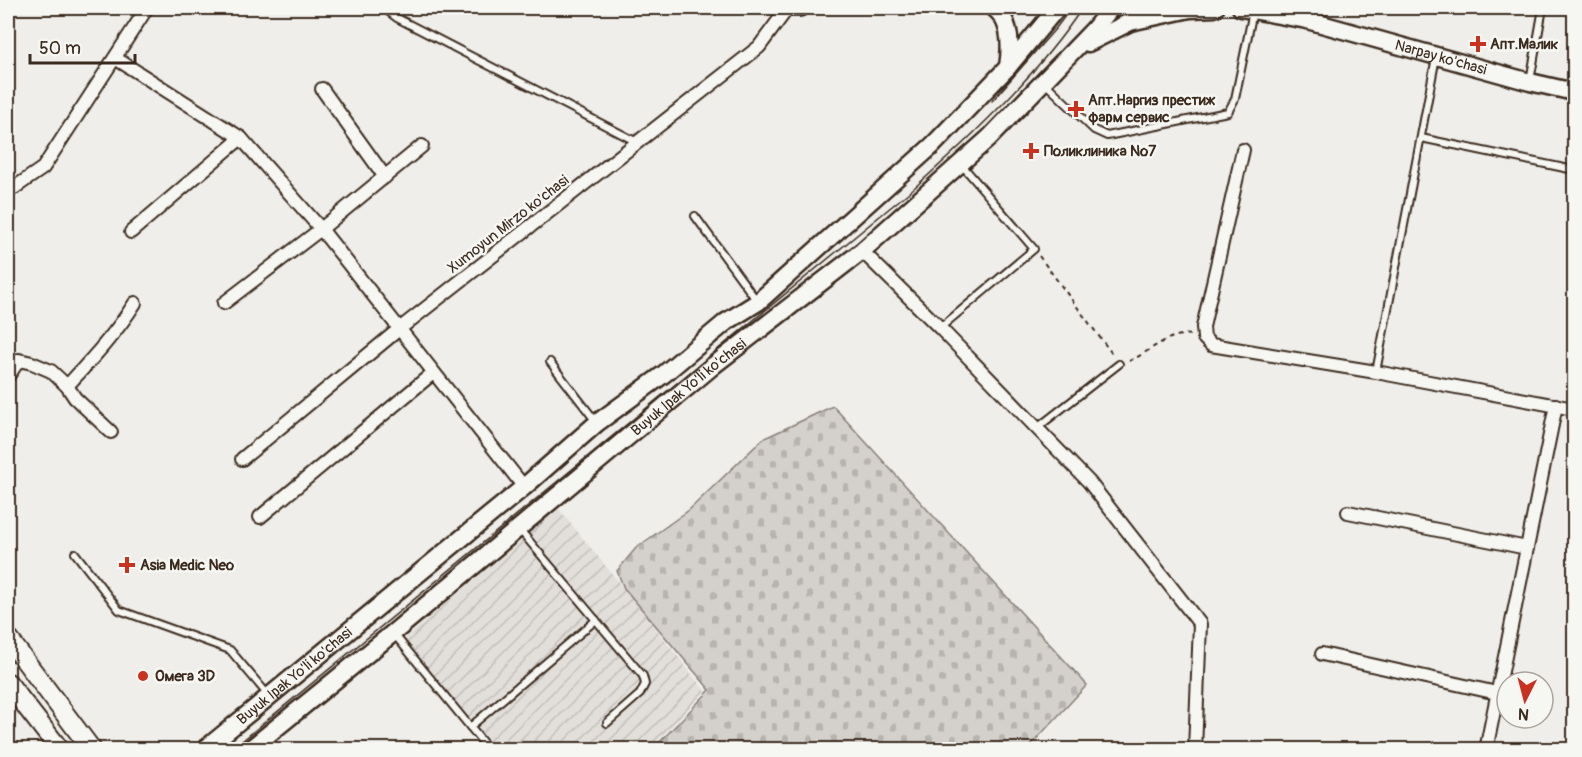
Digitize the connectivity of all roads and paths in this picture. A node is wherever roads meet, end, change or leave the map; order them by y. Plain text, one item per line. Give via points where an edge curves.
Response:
1 (147, 8) edge
2 (390, 8) edge
3 (788, 8) edge
4 (994, 8) edge
5 (1057, 8) edge
6 (1111, 8) edge
7 (1215, 8) edge
8 (1284, 8) edge
9 (1543, 8) edge
10 (1247, 9) edge
11 (1307, 21) junction
12 (1074, 50) junction
13 (1436, 56) junction
14 (115, 58) junction
15 (1008, 67) junction
16 (1044, 82) junction
17 (1530, 82) junction
18 (322, 89) dead end
19 (1575, 92) edge
20 (241, 138) junction
21 (1421, 138) junction
22 (637, 142) junction
23 (422, 146) dead end
24 (1243, 150) dead end
25 (961, 163) junction
26 (1575, 170) edge
27 (385, 177) junction
28 (14, 188) dead end
29 (695, 216) dead end
30 (321, 230) junction
31 (131, 232) dead end
32 (1034, 249) junction
33 (862, 250) junction
34 (758, 302) junction
35 (135, 303) dead end
36 (224, 303) dead end
37 (940, 328) junction
38 (398, 330) junction
39 (1204, 338) junction
40 (550, 362) dead end
41 (1119, 364) junction
42 (1376, 372) junction
43 (433, 373) junction
44 (8, 376) edge
45 (67, 386) junction
46 (1556, 405) junction
47 (1575, 409) edge
48 (597, 423) junction
49 (1037, 428) junction
50 (111, 432) dead end
51 (242, 459) dead end
52 (524, 487) junction
53 (1348, 512) dead end
54 (260, 517) dead end
55 (519, 528) junction
56 (1527, 548) junction
57 (75, 553) dead end
58 (596, 620) junction
59 (393, 633) junction
60 (8, 638) edge
61 (1322, 654) dead end
62 (1502, 670) edge
63 (8, 683) edge
64 (1495, 693) edge
65 (270, 697) junction
66 (1495, 703) edge
67 (607, 723) dead end
68 (470, 727) junction
69 (57, 747) edge
70 (92, 750) edge
71 (204, 750) edge
72 (249, 750) edge
73 (489, 750) edge
74 (1195, 750) edge
75 (1486, 750) edge

1 - 14 street
2 - 22 lane via 389,12 397,18
3 - 22 street, Xumoyun Mirzo ko'chasi via 759,47
4 - 15 main road via 1010,38
5 - 15 main road, Buyuk Ipak Yo'li ko'chasi
6 - 12 main road, Buyuk Ipak Yo'li ko'chasi
7 - 12 main road via 1190,9 1130,22
8 - 11 main road, Narpay ko'chasi
9 - 17 lane
10 - 11 main road, Narpay ko'chasi
10 - 16 lane via 1235,99 1227,112 1107,136 1094,130
11 - 13 main road, Narpay ko'chasi
12 - 16 main road, Buyuk Ipak Yo'li ko'chasi
13 - 17 main road, Narpay ko'chasi
13 - 21 lane
14 - 20 street
14 - 28 street via 43,168
15 - 34 main road, Buyuk Ipak Yo'li ko'chasi via 933,145
16 - 25 main road, Buyuk Ipak Yo'li ko'chasi
17 - 19 main road, Narpay ko'chasi
18 - 27 street
20 - 30 street
20 - 31 street
21 - 26 lane
21 - 42 lane
22 - 38 street, Xumoyun Mirzo ko'chasi
23 - 27 street
24 - 39 street via 1203,327
25 - 32 lane
25 - 33 main road, Buyuk Ipak Yo'li ko'chasi
27 - 30 street
29 - 34 lane
30 - 36 street
30 - 38 street
32 - 37 lane
32 - 41 path
33 - 37 street
33 - 55 main road, Buyuk Ipak Yo'li ko'chasi via 714,365
34 - 48 main road, Buyuk Ipak Yo'li ko'chasi via 726,322
35 - 45 street via 101,351
37 - 49 street
38 - 43 street
38 - 51 street, Xumoyun Mirzo ko'chasi
39 - 41 path via 1185,334 1172,337
39 - 42 street via 1211,345
40 - 48 lane
41 - 49 lane
42 - 46 street
43 - 52 street
43 - 54 street
44 - 45 street via 19,360 51,371
45 - 50 street
46 - 47 street
46 - 56 street
48 - 52 main road, Buyuk Ipak Yo'li ko'chasi
49 - 74 street via 1089,482 1200,624
52 - 65 main road, Buyuk Ipak Yo'li ko'chasi
53 - 56 street
55 - 58 lane
55 - 59 main road, Buyuk Ipak Yo'li ko'chasi
56 - 62 street
57 - 65 lane via 119,610 230,650
58 - 67 lane via 643,676 645,684 640,694
58 - 68 lane
59 - 68 lane
59 - 72 main road, Buyuk Ipak Yo'li ko'chasi
60 - 70 main road
61 - 64 street
63 - 69 main road
65 - 71 main road, Buyuk Ipak Yo'li ko'chasi
66 - 75 street
68 - 73 lane

